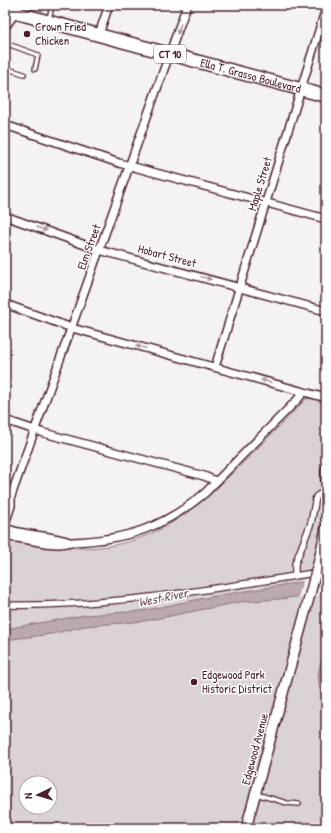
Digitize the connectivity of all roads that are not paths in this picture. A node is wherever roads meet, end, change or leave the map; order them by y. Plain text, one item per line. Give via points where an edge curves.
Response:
1 (52, 5) edge
2 (109, 5) edge
3 (187, 5) edge
4 (326, 8) edge
5 (14, 9) edge
6 (48, 21) junction
7 (5, 23) edge
8 (99, 34) junction
9 (5, 43) edge
10 (170, 54) junction
11 (5, 68) edge
12 (35, 69) dead end
13 (24, 74) dead end
14 (300, 90) junction
15 (326, 96) edge
16 (5, 126) edge
17 (130, 165) junction
18 (266, 203) junction
19 (5, 216) edge
20 (326, 219) edge
21 (99, 250) junction
22 (240, 287) junction
23 (5, 304) edge
24 (326, 311) edge
25 (72, 328) junction
26 (215, 367) junction
27 (304, 392) junction
28 (326, 398) edge
29 (5, 420) edge
30 (34, 430) junction
31 (326, 469) edge
32 (326, 479) edge
33 (216, 481) junction
34 (326, 492) edge
35 (11, 496) junction
36 (5, 503) edge
37 (6, 526) edge
38 (326, 528) edge
39 (5, 537) edge
40 (326, 537) edge
41 (70, 542) junction
42 (318, 560) junction
43 (326, 571) edge
44 (295, 576) junction
45 (5, 605) edge
46 (255, 794) junction
47 (299, 804) dead end
48 (246, 828) edge

1 - 6 lane
2 - 8 street
3 -> 10 street, Elm Street
4 - 14 street, Maple Street
5 - 6 main road, Ella T. Grasso Boulevard / CT 10
5 - 7 main road, CT 10
6 - 8 main road, Ella T. Grasso Boulevard / CT 10
8 - 10 main road, Ella T. Grasso Boulevard / CT 10
9 - 12 lane via 38,55
10 - 14 main road, Ella T. Grasso Boulevard / CT 10
10 - 17 street, Elm Street
11 - 13 lane
14 - 15 main road, Ella T. Grasso Boulevard / CT 10
14 - 18 street, Maple Street
16 - 17 street
17 - 18 street
17 - 21 street, Elm Street
18 - 20 street
18 - 22 street, Maple Street
19 -> 21 street, Hobart Street
21 -> 22 street, Hobart Street
21 - 25 street, Elm Street
22 - 24 street, Hobart Street
22 - 26 street, Maple Street
23 - 25 street
26 -> 25 street
25 - 30 street, Elm Street
27 -> 26 street
27 - 28 street
27 - 33 street
29 - 30 street
30 - 33 street
30 - 35 street, Elm Street
31 - 32 street
33 - 41 street via 192,504 150,528 110,539
34 - 44 street via 316,497 311,523 296,564
35 - 36 street, Elm Street
35 - 37 street, Elm Street
37 - 39 street, Elm Street
37 - 41 street via 19,533
38 - 42 street, Edgewood Avenue
39 - 41 street via 55,544
40 - 42 street, Edgewood Avenue
42 - 46 street, Edgewood Avenue, bridge
43 - 44 street
44 - 45 street via 119,601
46 - 47 lane via 288,804
46 - 48 street, Edgewood Avenue

